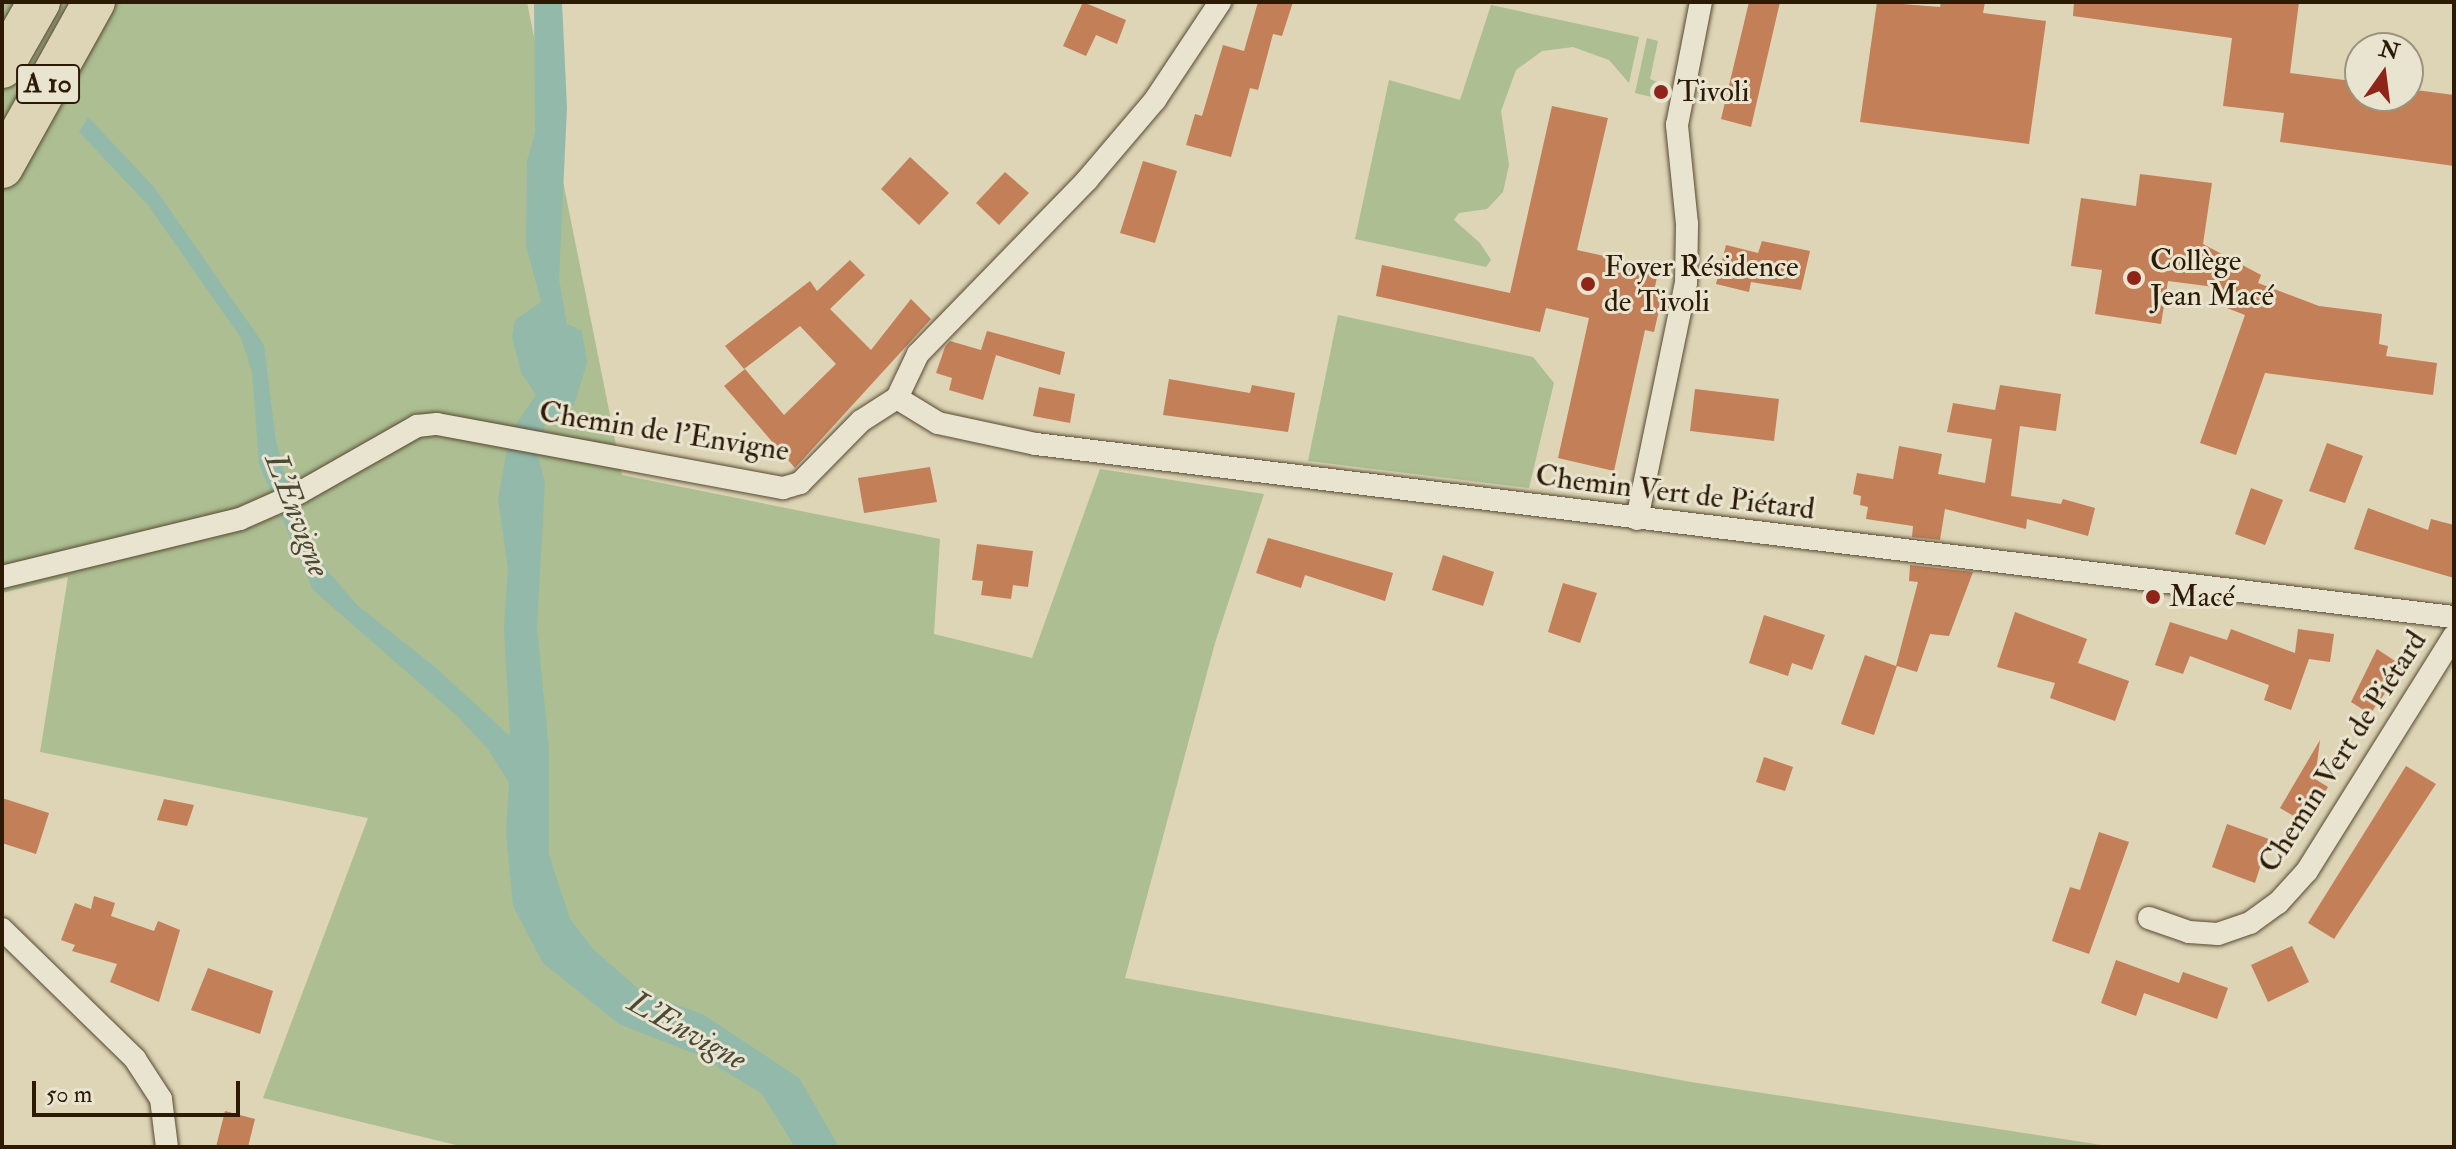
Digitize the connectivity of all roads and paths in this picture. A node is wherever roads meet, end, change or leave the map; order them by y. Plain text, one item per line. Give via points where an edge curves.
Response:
1 (39, 2) edge
2 (94, 2) edge
3 (1220, 2) edge
4 (1701, 2) edge
5 (2, 67) edge
6 (2, 167) edge
7 (897, 398) junction
8 (1637, 519) junction
9 (2, 577) edge
10 (2454, 617) edge
11 (2454, 636) edge
12 (2149, 918) dead end
13 (2, 929) edge
14 (167, 1147) edge

1 - 5 highway, A 10
2 - 6 highway, A 10
3 - 7 street via 1155,100 1020,252 918,354
4 - 8 street via 1677,125 1687,224 1686,283
7 - 8 street, Chemin Vert de Piétard via 938,423 1036,444
7 - 9 street, Chemin de l'Envigne via 861,421 815,473 783,488 437,424 417,426 263,510
8 - 10 street, Chemin Vert de Piétard
11 - 12 street, Chemin Vert de Piétard via 2307,871 2278,903 2250,923 2218,934 2189,932
13 - 14 street via 135,1059 161,1099

